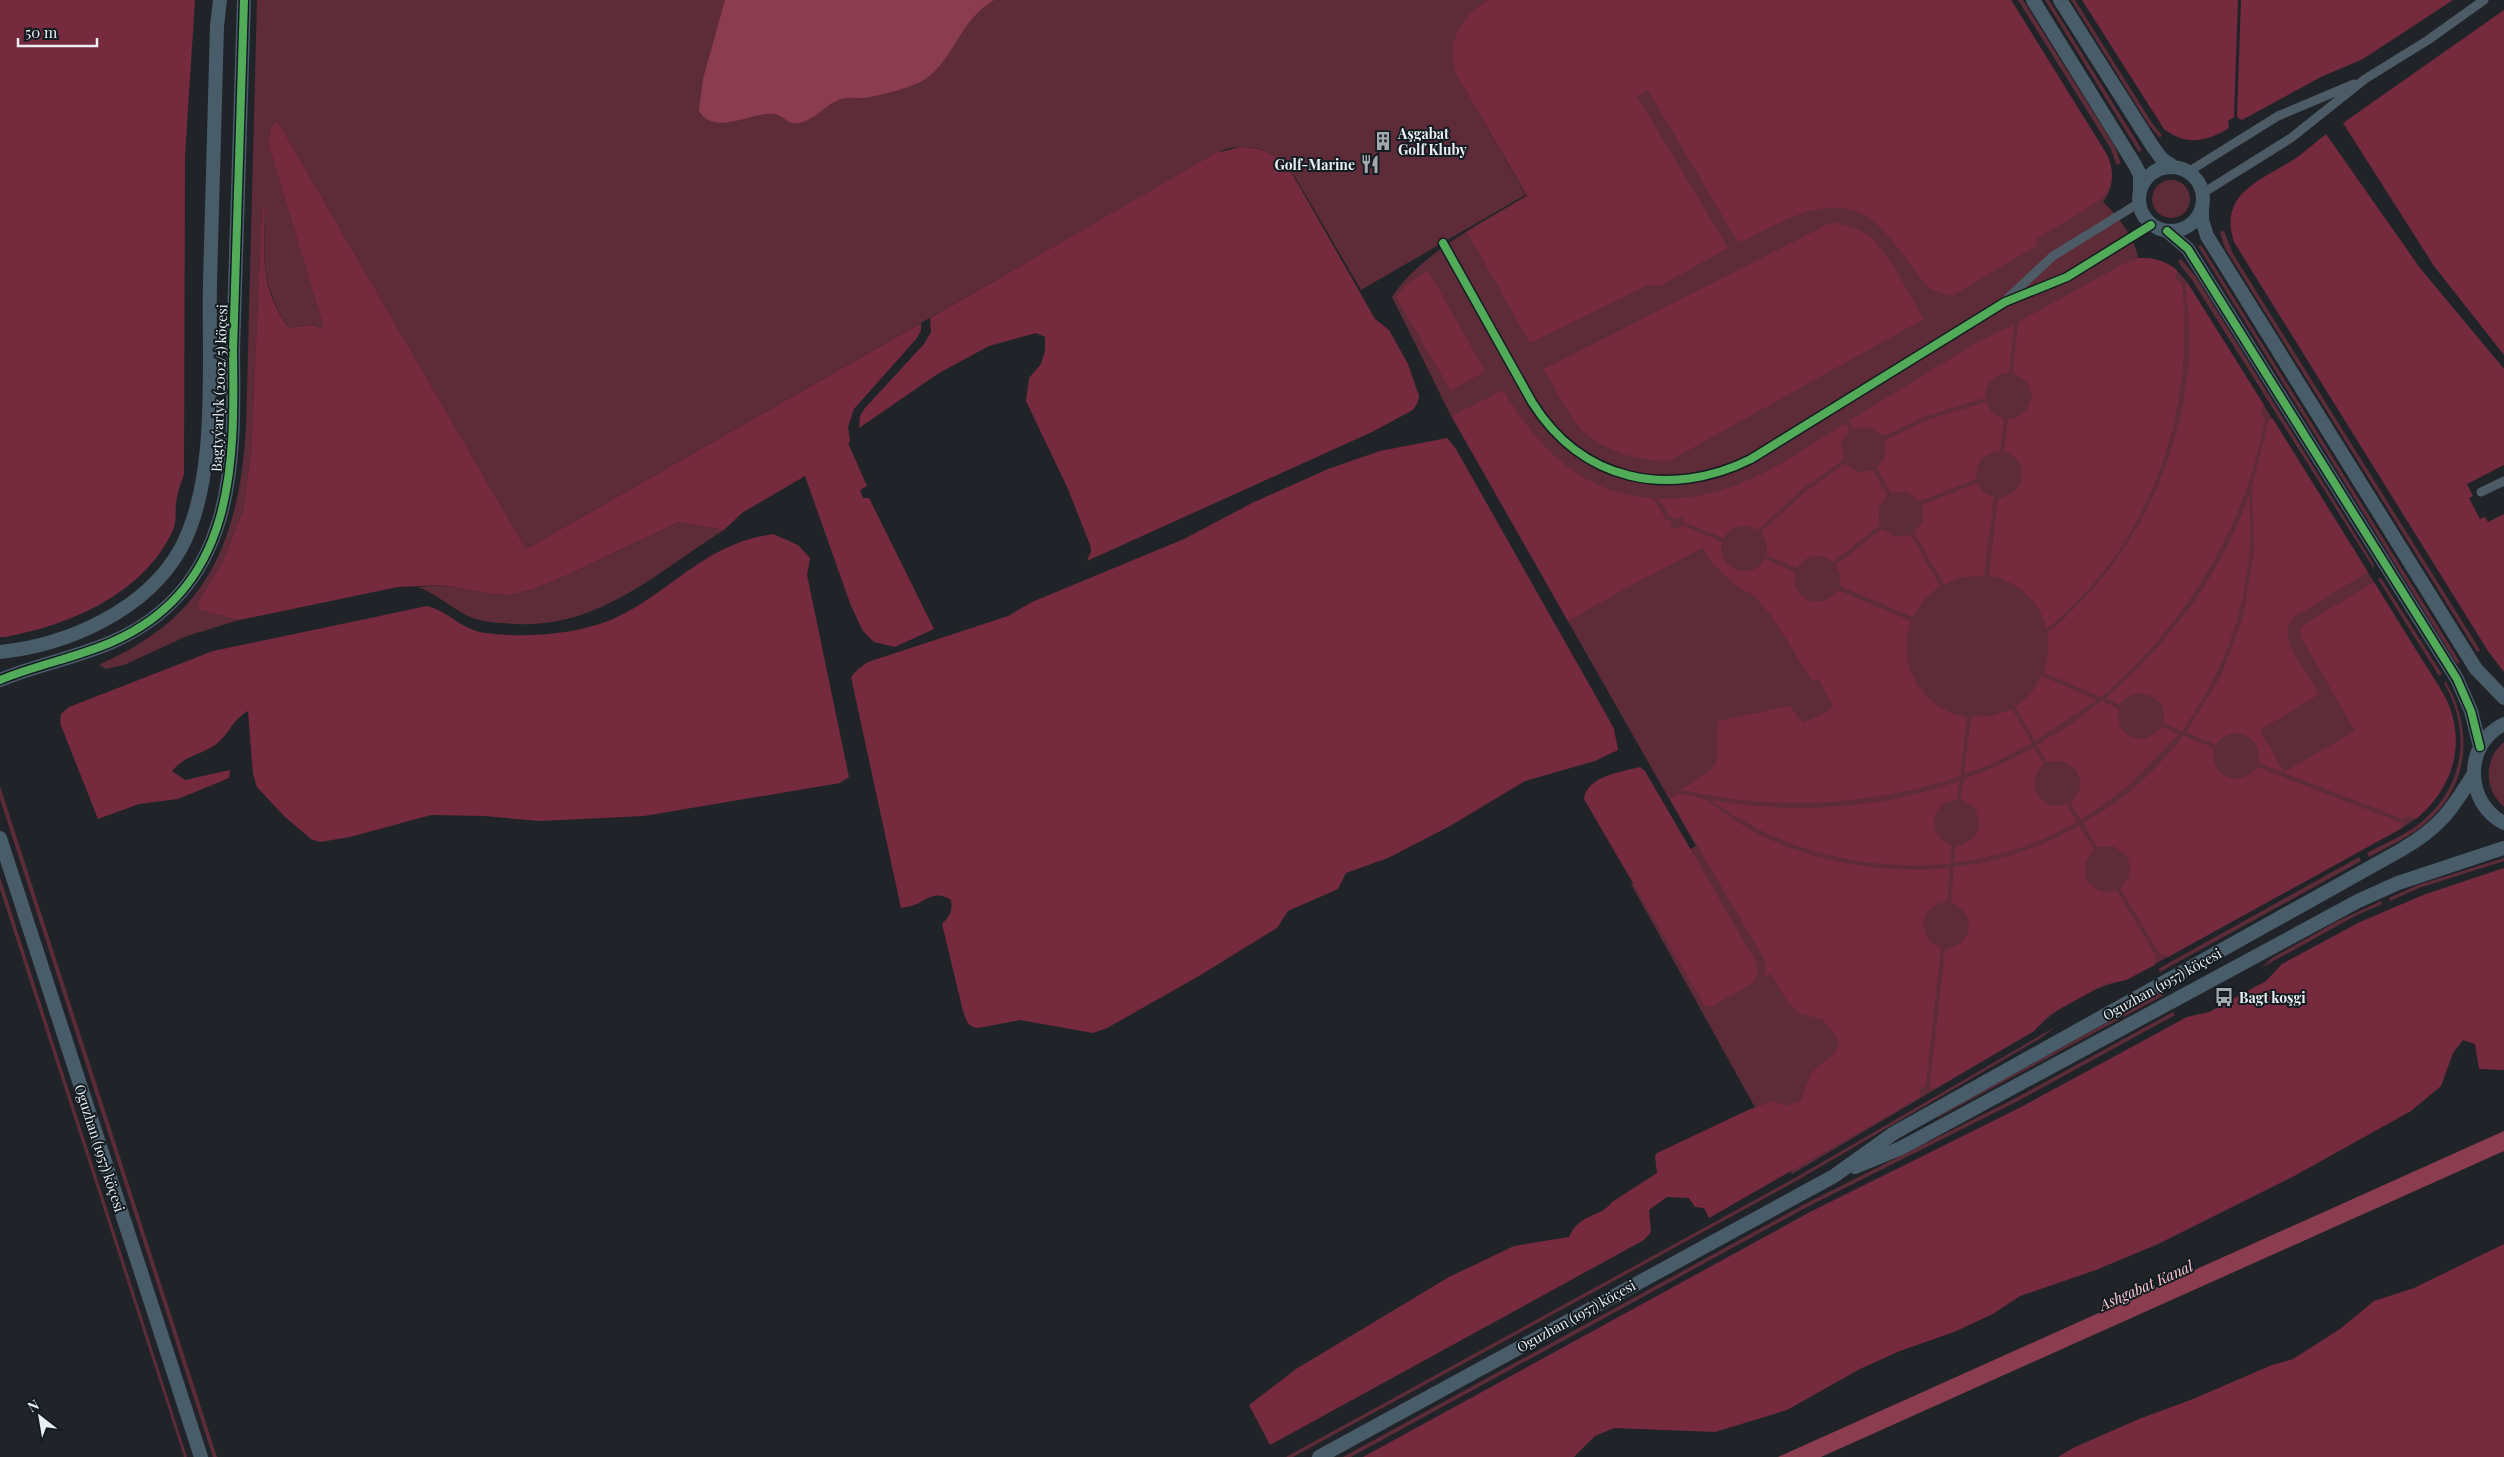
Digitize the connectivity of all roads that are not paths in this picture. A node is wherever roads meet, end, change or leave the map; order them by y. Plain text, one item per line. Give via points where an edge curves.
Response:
1 (220, 0) edge
2 (244, 0) edge
3 (2033, 0) edge
4 (2060, 0) edge
5 (2484, 0) edge
6 (2365, 79) junction
7 (2174, 167) junction
8 (2188, 172) junction
9 (2203, 193) junction
10 (2140, 196) junction
11 (2202, 210) junction
12 (2151, 225) junction
13 (2167, 232) junction
14 (1443, 243) dead end
15 (2005, 302) junction
16 (2504, 481) edge
17 (2481, 492) dead end
18 (0, 652) edge
19 (0, 680) edge
20 (2504, 698) edge
21 (2504, 724) edge
22 (2480, 747) junction
23 (2473, 775) junction
24 (2504, 823) edge
25 (0, 838) edge
26 (2504, 848) edge
27 (1834, 1176) junction
28 (201, 1457) edge
29 (1320, 1457) edge

1 - 18 street, Bagtyýarlyk (2002/5) köçesi via 208,420 203,475 192,524 164,573 124,608 66,636
2 - 19 street, Bagtyýarlyk (2002/5) köçesi via 233,351 234,417 230,476 219,524 209,549 191,577 172,601 148,621 113,642
3 - 10 street via 2136,165 2140,176
4 - 7 street via 2153,148
5 - 6 street
6 - 8 street via 2278,116
6 - 9 street via 2291,138
7 - 8 street
7 - 10 street via 2154,172 2143,182
8 - 9 street
9 - 11 street
10 - 12 street via 2144,217
10 - 15 street via 2053,256
11 - 13 street via 2188,226
11 - 20 street via 2207,236 2476,669
12 - 13 street
12 - 15 street via 2067,277
13 - 22 street via 2188,249 2457,679 2471,711
14 - 15 street via 1513,370 1552,429 1589,459 1613,471 1651,480 1698,478 1744,462
16 - 17 street
21 - 22 street, Oguzhan (1957) köçesi via 2492,732
22 - 23 street, Oguzhan (1957) köçesi
23 - 24 street via 2481,802
23 - 27 street, Oguzhan (1957) köçesi via 2445,817 2416,842 1894,1133
25 - 28 street, Oguzhan (1957) köçesi
26 - 27 street, Oguzhan (1957) köçesi via 2398,883 2358,901 1901,1148
27 - 29 street, Oguzhan (1957) köçesi

